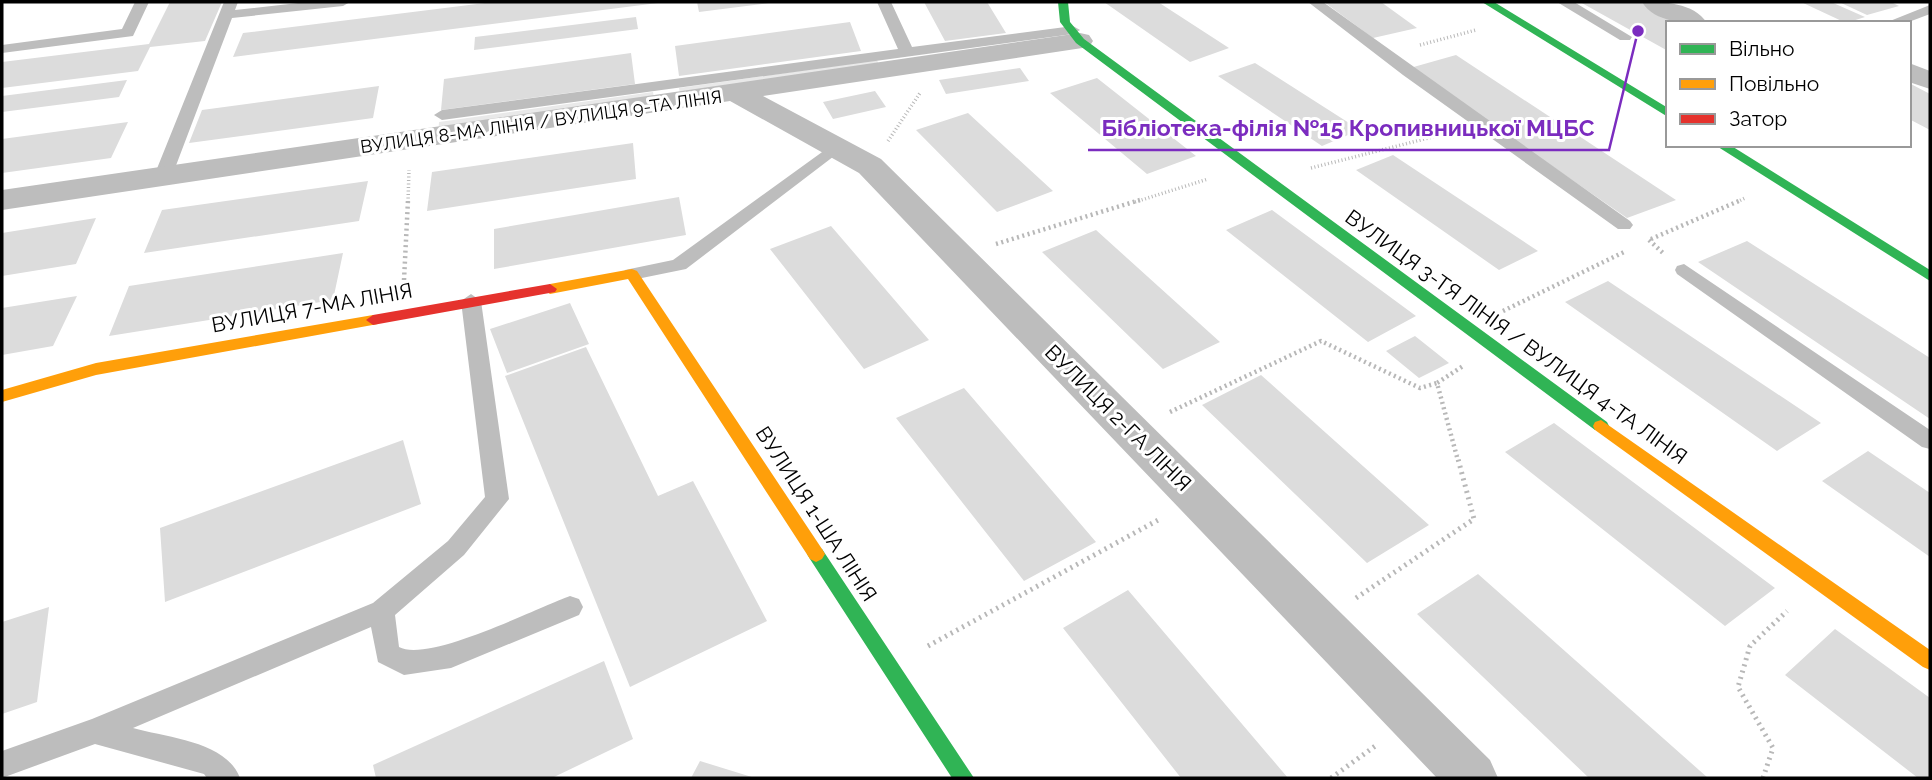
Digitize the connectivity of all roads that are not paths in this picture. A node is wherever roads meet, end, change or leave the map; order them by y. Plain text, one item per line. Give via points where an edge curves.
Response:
1 (142, 2) edge
2 (343, 2) edge
3 (884, 2) edge
4 (1063, 2) edge
5 (1315, 2) edge
6 (1487, 2) edge
7 (1564, 2) edge
8 (1654, 2) edge
9 (228, 9) edge
10 (1930, 9) edge
11 (1690, 21) edge
12 (1897, 21) edge
13 (1077, 35) junction
14 (1625, 37) dead end
15 (2, 48) edge
16 (906, 51) junction
17 (1911, 72) edge
18 (1930, 81) edge
19 (738, 94) junction
20 (1666, 112) edge
21 (442, 115) dead end
22 (836, 147) junction
23 (1724, 147) edge
24 (163, 176) junction
25 (2, 200) edge
26 (1624, 225) dead end
27 (1684, 270) dead end
28 (632, 274) junction
29 (1930, 276) edge
30 (471, 301) junction
31 (2, 396) edge
32 (1930, 441) edge
33 (570, 607) dead end
34 (382, 611) junction
35 (1930, 661) edge
36 (95, 731) junction
37 (2, 765) edge
38 (226, 778) edge
39 (964, 778) edge
40 (1472, 778) edge

1 - 15 lane via 128,33
2 - 9 lane
3 - 16 lane
4 - 13 street via 1065,22
5 - 26 lane
6 - 20 street
7 - 14 lane
8 - 11 street
9 - 24 lane
10 - 12 lane
13 - 16 lane
13 - 19 street, ВУЛИЦЯ 8-МА ЛІНІЯ / ВУЛИЦЯ 9-ТА ЛІНІЯ via 941,63
13 - 35 street, ВУЛИЦЯ 3-ТЯ ЛІНІЯ / ВУЛИЦЯ 4-ТА ЛІНІЯ via 1493,346
16 - 21 lane
17 - 18 street
19 - 22 street, ВУЛИЦЯ 2-ГА ЛІНІЯ
19 - 24 street, ВУЛИЦЯ 8-МА ЛІНІЯ / ВУЛИЦЯ 9-ТА ЛІНІЯ
22 - 28 lane via 679,264
22 - 40 street, ВУЛИЦЯ 2-ГА ЛІНІЯ via 870,166
23 - 29 street
24 - 25 street, ВУЛИЦЯ 8-МА ЛІНІЯ / ВУЛИЦЯ 9-ТА ЛІНІЯ
27 - 32 lane
28 - 30 street, ВУЛИЦЯ 7-МА ЛІНІЯ
28 - 39 street, ВУЛИЦЯ 1-ША ЛІНІЯ
30 - 31 street, ВУЛИЦЯ 7-МА ЛІНІЯ via 96,369
30 - 34 lane via 498,499 456,548
33 - 34 lane via 451,656 404,663 387,654
34 - 36 lane
36 - 37 lane
36 - 38 lane via 212,763

